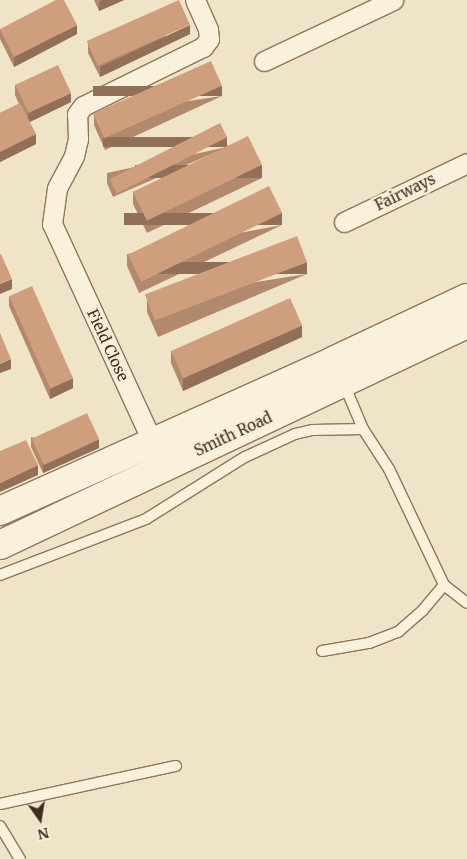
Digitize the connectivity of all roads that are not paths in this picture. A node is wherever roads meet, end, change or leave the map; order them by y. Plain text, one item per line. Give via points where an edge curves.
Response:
1 (194, 0) edge
2 (393, 0) edge
3 (264, 61) dead end
4 (467, 162) edge
5 (344, 222) dead end
6 (467, 298) edge
7 (467, 324) edge
8 (339, 372) junction
9 (363, 429) junction
10 (152, 441) junction
11 (164, 466) junction
12 (0, 511) edge
13 (0, 545) edge
14 (0, 575) edge
15 (444, 585) junction
16 (467, 603) edge
17 (322, 652) dead end
18 (176, 766) dead end
19 (0, 804) edge
20 (0, 826) edge
21 (20, 859) edge

1 - 10 street, Field Close via 208,29 209,39 203,46 82,106 77,114 78,139 74,156 57,188 52,224
2 - 3 street
4 - 5 street, Fairways
6 - 8 main road, Smith Road
7 - 8 main road, Smith Road
8 - 9 lane
8 - 10 main road, Smith Road
8 - 11 main road, Smith Road
9 - 14 lane via 312,430 295,434 245,457 146,519
9 - 15 lane via 393,477
10 - 11 street, Field Close
10 - 12 main road, Smith Road
11 - 13 main road, Smith Road
15 - 16 lane
15 - 17 lane via 423,610 392,635
18 - 19 lane
20 - 21 lane

